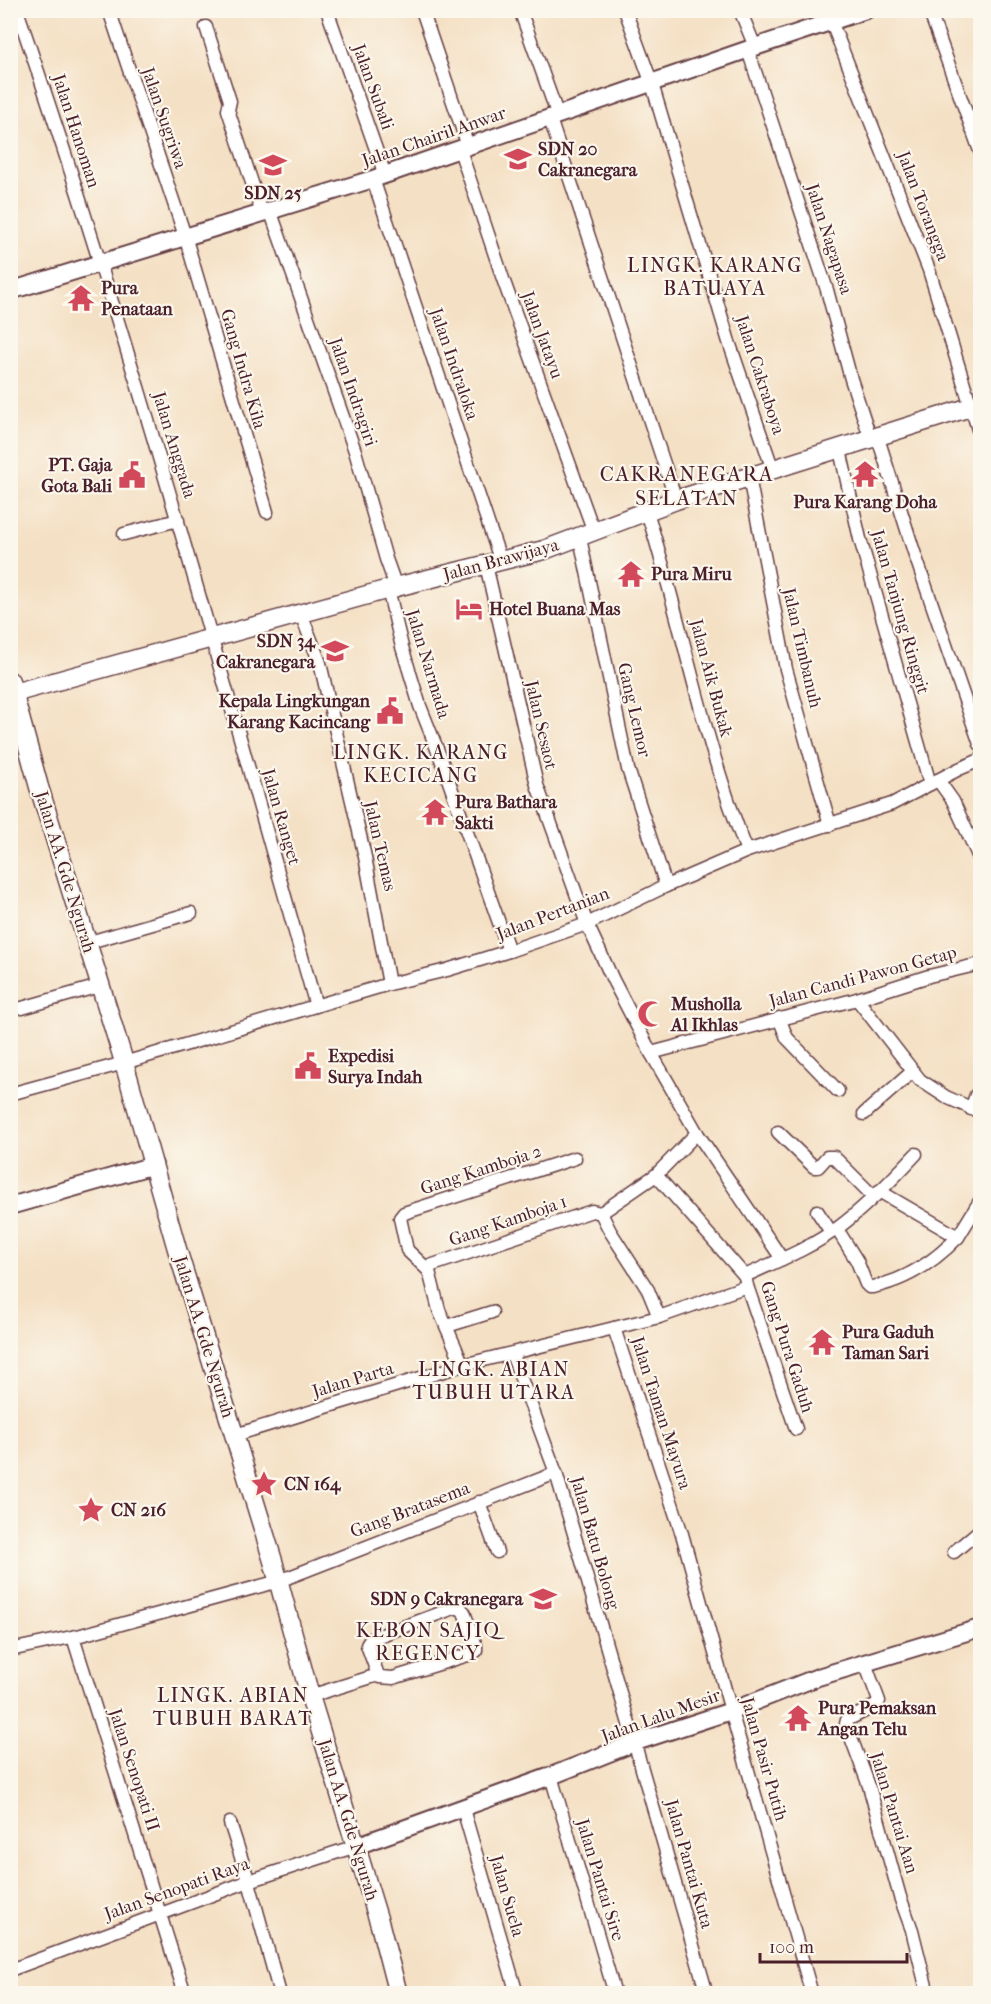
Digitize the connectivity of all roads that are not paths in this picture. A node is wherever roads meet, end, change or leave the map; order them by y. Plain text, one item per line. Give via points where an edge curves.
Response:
1 (16, 10) edge
2 (109, 10) edge
3 (327, 10) edge
4 (422, 10) edge
5 (519, 10) edge
6 (625, 10) edge
7 (740, 10) edge
8 (866, 10) edge
9 (930, 10) edge
10 (849, 13) edge
11 (831, 21) junction
12 (206, 27) dead end
13 (752, 48) junction
14 (652, 84) junction
15 (554, 117) junction
16 (464, 148) junction
17 (981, 151) edge
18 (379, 177) junction
19 (266, 212) junction
20 (185, 236) junction
21 (100, 263) junction
22 (10, 291) edge
23 (976, 406) edge
24 (981, 436) edge
25 (874, 439) junction
26 (840, 450) junction
27 (773, 470) junction
28 (749, 477) junction
29 (676, 500) junction
30 (267, 512) dead end
31 (647, 512) junction
32 (178, 520) junction
33 (124, 534) dead end
34 (587, 535) junction
35 (494, 563) junction
36 (392, 588) junction
37 (301, 614) junction
38 (212, 638) junction
39 (12, 689) edge
40 (981, 744) edge
41 (981, 760) edge
42 (934, 782) junction
43 (830, 825) junction
44 (747, 851) junction
45 (981, 860) edge
46 (666, 886) junction
47 (191, 914) dead end
48 (587, 924) junction
49 (86, 943) junction
50 (509, 951) junction
51 (981, 964) edge
52 (389, 984) junction
53 (99, 986) junction
54 (857, 999) junction
55 (316, 1006) junction
56 (22, 1008) dead end
57 (779, 1018) junction
58 (651, 1053) junction
59 (124, 1063) junction
60 (912, 1072) junction
61 (838, 1091) dead end
62 (10, 1094) edge
63 (976, 1095) dead end
64 (976, 1110) edge
65 (864, 1114) dead end
66 (778, 1132) dead end
67 (697, 1133) junction
68 (916, 1155) dead end
69 (575, 1158) dead end
70 (154, 1165) junction
71 (656, 1176) junction
72 (876, 1193) junction
73 (981, 1201) edge
74 (10, 1206) edge
75 (817, 1211) dead end
76 (601, 1213) junction
77 (834, 1230) junction
78 (958, 1237) junction
79 (782, 1259) junction
80 (426, 1267) junction
81 (746, 1281) junction
82 (492, 1312) dead end
83 (659, 1317) junction
84 (447, 1326) junction
85 (614, 1328) junction
86 (515, 1353) junction
87 (464, 1365) junction
88 (796, 1429) dead end
89 (235, 1435) junction
90 (556, 1473) junction
91 (479, 1502) junction
92 (981, 1530) edge
93 (682, 1534) joint
94 (497, 1552) dead end
95 (954, 1552) dead end
96 (279, 1581) junction
97 (981, 1628) edge
98 (73, 1637) junction
99 (10, 1650) edge
100 (865, 1663) junction
101 (378, 1675) junction
102 (310, 1696) junction
103 (731, 1711) junction
104 (635, 1744) junction
105 (551, 1776) junction
106 (463, 1809) junction
107 (230, 1823) dead end
108 (356, 1846) junction
109 (249, 1882) junction
110 (161, 1914) junction
111 (10, 1970) edge
112 (185, 1994) edge
113 (280, 1994) edge
114 (398, 1994) edge
115 (517, 1994) edge
116 (615, 1994) edge
117 (707, 1994) edge
118 (812, 1994) edge
119 (928, 1994) edge

1 - 21 street, Jalan Hanoman
2 - 20 street, Jalan Sugriwa
3 - 18 street, Jalan Subali
4 - 16 street, Jalan Jatayu
5 - 15 street
6 - 14 street, Jalan Cakraboya
7 - 13 street, Jalan Nagapasa
8 - 10 street, Jalan Chairil Anwar
9 - 17 street
10 - 11 street, Jalan Chairil Anwar
11 - 13 street, Jalan Chairil Anwar
11 - 23 street, Jalan Torangga via 929,270
12 - 19 street, Jalan Indragiri via 230,101 228,110
13 - 14 street, Jalan Chairil Anwar
13 - 25 street, Jalan Nagapasa via 851,379
14 - 15 street, Jalan Chairil Anwar
14 - 27 street, Jalan Cakraboya via 729,342
15 - 16 street, Jalan Chairil Anwar
15 - 29 street
16 - 18 street, Jalan Chairil Anwar
16 - 34 street, Jalan Jatayu
18 - 19 street, Jalan Chairil Anwar
18 - 35 street, Jalan Indraloka
19 - 20 street, Jalan Chairil Anwar
19 - 36 street, Jalan Indragiri via 355,451
20 - 21 street, Jalan Chairil Anwar
20 - 30 street, Gang Indra Kila
21 - 22 street, Jalan Chairil Anwar
21 - 32 street, Jalan Anggada
23 - 24 street, Jalan Torangga
23 - 25 main road, Jalan Brawijaya
25 - 26 main road, Jalan Brawijaya
25 - 40 street, Jalan Nagapasa
26 - 27 main road, Jalan Brawijaya
26 - 42 street, Jalan Tanjung Ringgit via 860,539
27 - 28 main road, Jalan Brawijaya
28 - 29 main road, Jalan Brawijaya
28 - 43 street, Jalan Timbanuh via 786,669
29 - 31 main road, Jalan Brawijaya
31 - 34 main road, Jalan Brawijaya
31 - 44 street, Jalan Aik Bukak via 704,726
32 - 33 street
32 - 38 street, Jalan Anggada
34 - 35 main road, Jalan Brawijaya
34 - 46 street, Gang Lemor via 628,769
35 - 36 main road, Jalan Brawijaya
35 - 48 street, Jalan Sesaot via 537,785
36 - 37 main road, Jalan Brawijaya
36 - 50 street, Jalan Narmada via 402,647 420,706
37 - 38 main road, Jalan Brawijaya
37 - 52 street, Jalan Temas via 320,663
38 - 39 main road, Jalan Brawijaya
38 - 55 street, Jalan Ranget
39 - 49 main road, Jalan AA. Gde Ngurah
41 - 42 street, Jalan Pertanian
42 - 43 street, Jalan Pertanian via 892,804
42 - 45 street, Jalan Tanjung Ringgit via 952,801
43 - 44 street, Jalan Pertanian
44 - 46 street, Jalan Pertanian
46 - 48 street, Jalan Pertanian
47 - 49 street
48 - 50 street, Jalan Pertanian
48 - 58 street, Jalan Sesaot
49 - 53 main road, Jalan AA. Gde Ngurah
50 - 52 street, Jalan Pertanian
51 - 54 street, Jalan Candi Pawon Getap
52 - 55 street, Jalan Pertanian
53 - 56 street
53 - 59 main road, Jalan AA. Gde Ngurah
54 - 57 street, Jalan Candi Pawon Getap
54 - 60 street
55 - 59 street, Jalan Pertanian
57 - 58 street, Jalan Candi Pawon Getap
57 - 61 street via 786,1038
58 - 67 street, Jalan Sesaot
59 - 62 street, Jalan Pertanian
59 - 70 main road, Jalan AA. Gde Ngurah
60 - 64 street via 946,1097
60 - 65 street
63 - 64 street
66 - 72 street via 814,1167 827,1156 834,1157
67 - 71 street
67 - 79 street, Jalan Sesaot
68 - 72 street
69 - 80 street, Gang Kamboja 2 via 404,1214 399,1218 407,1251
70 - 74 street
70 - 89 main road, Jalan AA. Gde Ngurah
71 - 76 street
71 - 81 street
72 - 77 street
72 - 78 street
73 - 78 street
75 - 77 street
76 - 80 street, Gang Kamboja 1 via 592,1211
76 - 83 street via 648,1290
77 - 78 street via 869,1287 920,1268
77 - 79 street
79 - 81 street
80 - 84 street
81 - 83 street
81 - 88 street, Gang Pura Gaduh
82 - 84 street
83 - 85 street
84 - 87 street
85 - 86 street, Jalan Taman Mayura
85 - 93 street, Jalan Taman Mayura
86 - 87 street, Jalan Parta
86 - 90 street, Jalan Batu Bolong
87 - 89 street, Jalan Parta
89 - 96 main road, Jalan AA. Gde Ngurah
90 - 91 street, Gang Bratasema
90 - 104 street, Jalan Batu Bolong
91 - 94 street
91 - 96 street, Gang Bratasema
92 - 95 street
93 - 103 street, Jalan Pasir Putih
96 - 98 street, Gang Bratasema
96 - 102 main road, Jalan AA. Gde Ngurah
97 - 100 street, Jalan Lalu Mesir
98 - 99 street, Gang Bratasema
98 - 110 street, Jalan Senopati II
100 - 103 street, Jalan Lalu Mesir
100 - 119 street, Jalan Pantai Aan via 879,1701 846,1724 869,1786
101 - 101 street via 393,1678 474,1653 476,1646 465,1612 454,1608 371,1639 367,1645
101 - 102 street
102 - 108 main road, Jalan AA. Gde Ngurah
103 - 104 street, Jalan Lalu Mesir
103 - 118 street, Jalan Pasir Putih
104 - 105 street, Jalan Lalu Mesir
104 - 117 street, Jalan Pantai Kuta
105 - 106 street, Jalan Lalu Mesir
105 - 116 street, Jalan Pantai Sire
106 - 108 street, Jalan Lalu Mesir
106 - 115 street, Jalan Suela
107 - 109 street
108 - 109 street, Jalan Senopati Raya
108 - 114 main road, Jalan AA. Gde Ngurah
109 - 110 street, Jalan Senopati Raya
109 - 113 street
110 - 111 street, Jalan Senopati Raya
110 - 112 street, Jalan Senopati II

